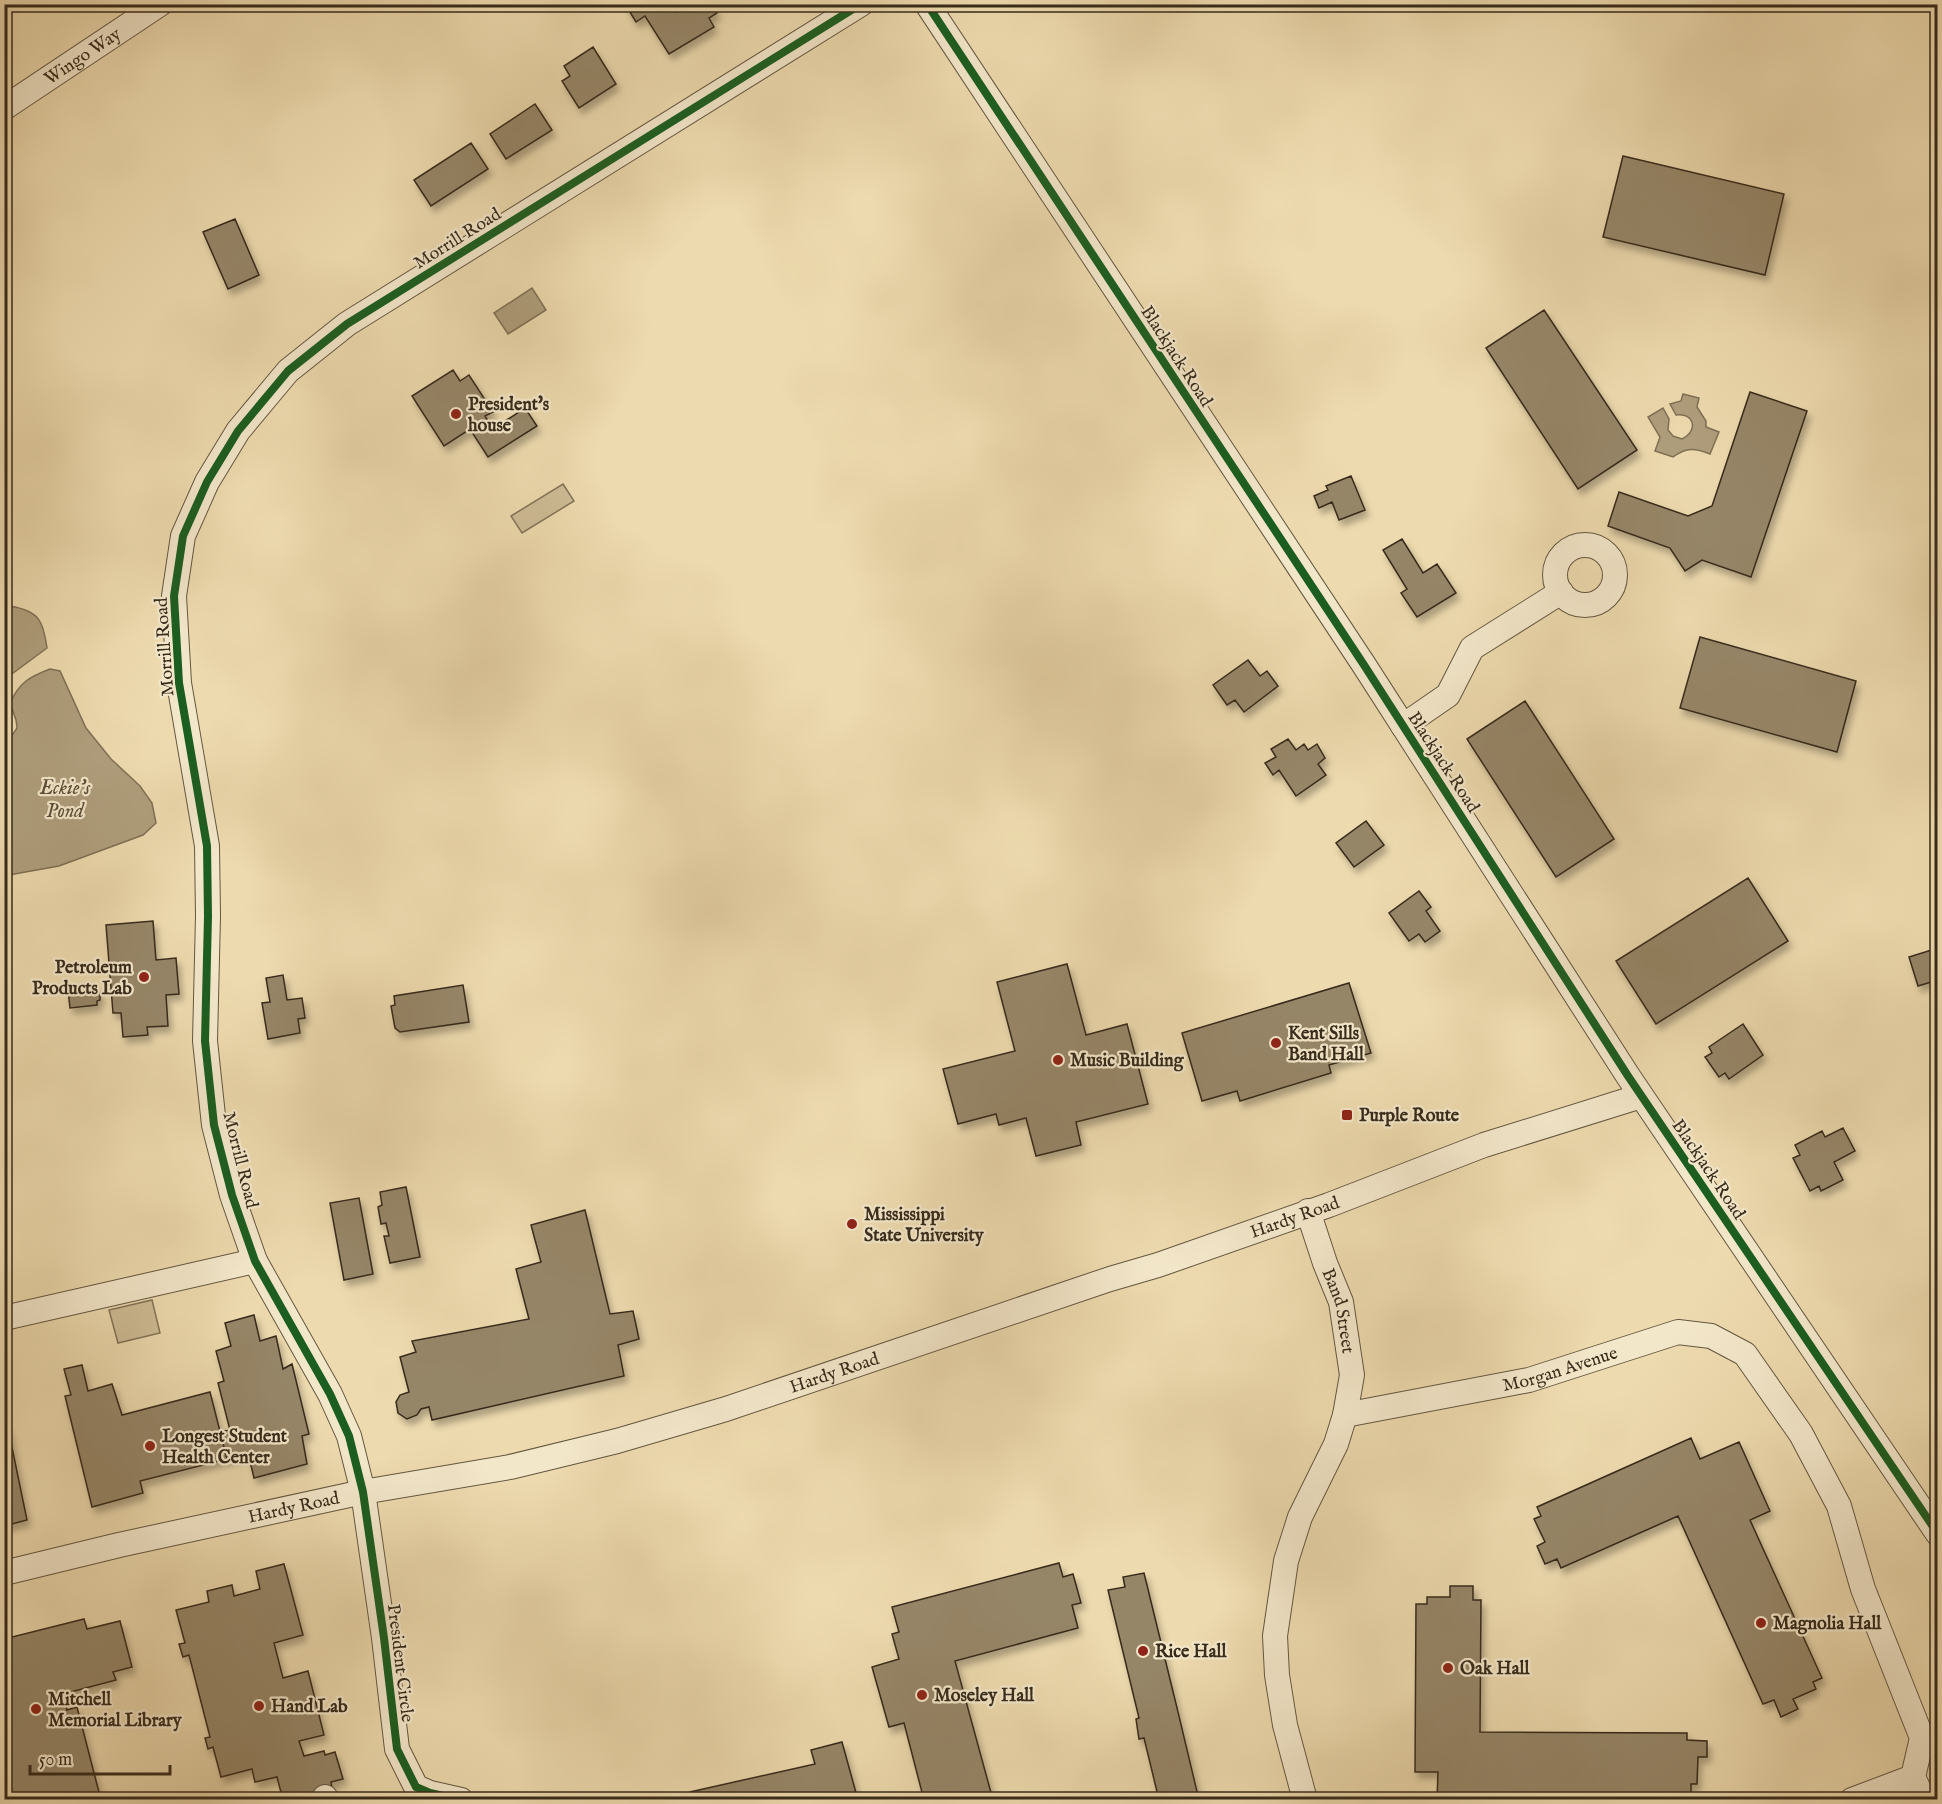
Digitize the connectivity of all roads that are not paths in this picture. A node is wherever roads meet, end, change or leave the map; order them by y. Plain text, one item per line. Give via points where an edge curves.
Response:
1 (160, 4) edge
2 (861, 4) edge
3 (927, 4) edge
4 (4, 108) edge
5 (1561, 592) dead end
6 (1403, 726) junction
7 (1641, 1096) junction
8 (1308, 1211) junction
9 (255, 1261) junction
10 (4, 1318) edge
11 (1345, 1415) junction
12 (363, 1492) junction
13 (1938, 1534) edge
14 (4, 1573) edge
15 (1913, 1777) junction
16 (461, 1800) edge
17 (1305, 1800) edge
18 (1852, 1800) edge
19 (1924, 1800) edge

1 - 4 street, Wingo Way
2 - 9 street, Morrill Road via 347,324 288,371 238,431 207,482 183,536 174,596 179,683 207,846 206,1041 214,1125
3 - 6 street, Blackjack Road
5 - 6 street via 1472,648 1448,695
6 - 7 street, Blackjack Road
7 - 8 street, Hardy Road via 1484,1145
7 - 13 street, Blackjack Road
8 - 11 street, Band Street via 1341,1302 1352,1375
8 - 12 street, Hardy Road via 726,1409 510,1467
9 - 10 street
9 - 12 street, Morrill Road via 330,1394 349,1436
11 - 15 street, Morgan Avenue via 1529,1380 1678,1332 1711,1336 1745,1354 1801,1434 1839,1506 1863,1588 1922,1738
11 - 17 street via 1336,1444 1300,1517 1286,1561 1276,1627 1276,1675
12 - 14 street, Hardy Road
12 - 16 street, President Circle via 397,1749 416,1787
15 - 18 street
15 - 19 street

